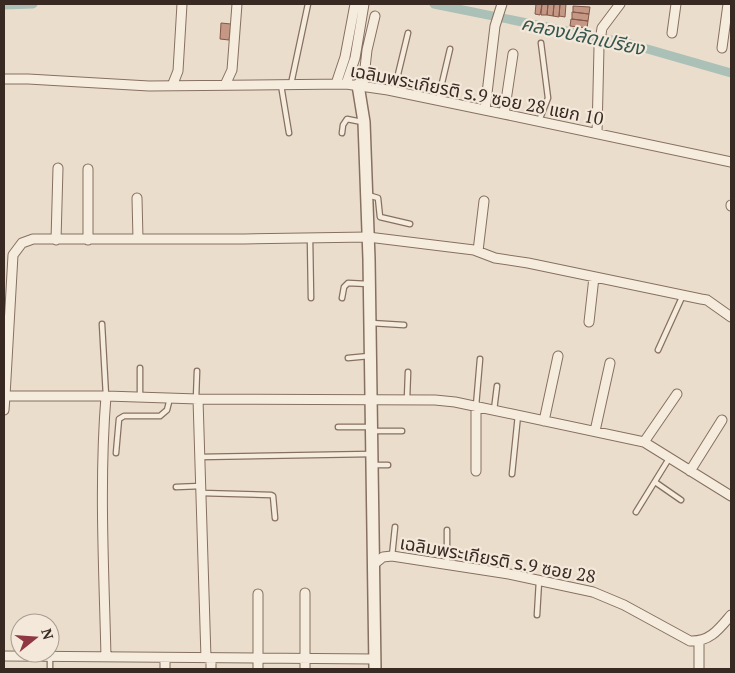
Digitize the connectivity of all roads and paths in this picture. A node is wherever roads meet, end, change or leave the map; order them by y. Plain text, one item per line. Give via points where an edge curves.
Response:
1 (182, 4) edge
2 (308, 4) edge
3 (501, 4) edge
4 (620, 4) edge
5 (676, 4) edge
6 (728, 4) edge
7 (359, 5) edge
8 (236, 6) edge
9 (375, 16) dead end
10 (408, 33) dead end
11 (672, 33) dead end
12 (541, 43) dead end
13 (722, 48) dead end
14 (450, 49) dead end
15 (513, 54) dead end
16 (350, 58) junction
17 (4, 79) edge
18 (281, 84) junction
19 (291, 84) junction
20 (336, 84) junction
21 (346, 84) junction
22 (225, 85) junction
23 (172, 86) junction
24 (361, 86) junction
25 (394, 92) junction
26 (438, 100) junction
27 (485, 110) junction
28 (504, 114) junction
29 (539, 121) junction
30 (364, 122) junction
31 (289, 133) dead end
32 (342, 133) dead end
33 (597, 133) junction
34 (731, 162) edge
35 (58, 168) dead end
36 (88, 169) dead end
37 (366, 195) junction
38 (137, 198) dead end
39 (484, 201) dead end
40 (410, 224) dead end
41 (310, 237) junction
42 (368, 237) junction
43 (138, 239) junction
44 (56, 240) junction
45 (88, 240) junction
46 (478, 251) junction
47 (594, 277) junction
48 (369, 284) junction
49 (683, 295) junction
50 (311, 298) dead end
51 (342, 298) dead end
52 (731, 317) edge
53 (589, 322) dead end
54 (369, 323) junction
55 (102, 324) dead end
56 (404, 325) dead end
57 (6, 339) edge
58 (658, 350) dead end
59 (369, 356) junction
60 (558, 356) dead end
61 (348, 358) dead end
62 (480, 359) dead end
63 (610, 363) dead end
64 (140, 368) dead end
65 (197, 371) dead end
66 (408, 372) dead end
67 (498, 386) dead end
68 (4, 391) edge
69 (676, 394) dead end
70 (106, 396) junction
71 (140, 397) junction
72 (170, 398) junction
73 (197, 399) junction
74 (370, 399) junction
75 (408, 399) junction
76 (476, 406) junction
77 (4, 410) edge
78 (494, 410) junction
79 (518, 415) junction
80 (722, 420) dead end
81 (544, 421) junction
82 (338, 427) dead end
83 (370, 429) junction
84 (402, 430) dead end
85 (595, 431) junction
86 (644, 442) junction
87 (116, 453) dead end
88 (200, 457) junction
89 (670, 457) junction
90 (371, 460) junction
91 (388, 465) dead end
92 (476, 471) dead end
93 (690, 471) junction
94 (512, 474) dead end
95 (655, 482) junction
96 (176, 487) dead end
97 (201, 490) junction
98 (730, 493) edge
99 (681, 500) dead end
100 (636, 512) dead end
101 (275, 518) dead end
102 (394, 527) dead end
103 (447, 530) dead end
104 (392, 556) junction
105 (447, 563) junction
106 (373, 565) junction
107 (539, 581) junction
108 (305, 593) dead end
109 (258, 594) dead end
110 (538, 615) dead end
111 (731, 615) edge
112 (699, 641) junction
113 (60, 656) edge
114 (106, 657) junction
115 (165, 658) junction
116 (208, 658) junction
117 (257, 658) junction
118 (304, 658) junction
119 (374, 664) edge
120 (166, 669) edge
121 (211, 669) edge
122 (258, 669) edge
123 (305, 669) edge
124 (699, 669) edge

1 - 23 street via 178,71
2 - 19 lane
3 - 27 street via 495,26
4 - 33 street via 602,28
5 - 11 street
6 - 13 street
7 - 16 street
8 - 22 street via 232,70
9 - 24 street
10 - 25 lane
12 - 29 lane via 548,98
14 - 26 lane
15 - 28 street
16 - 20 street
16 - 21 street
17 - 23 street, เฉลิมพระเกียรติ ร.9 ซอย 28 แยก 10
18 - 19 street, เฉลิมพระเกียรติ ร.9 ซอย 28 แยก 10
18 - 22 street, เฉลิมพระเกียรติ ร.9 ซอย 28 แยก 10
18 - 31 lane
19 - 20 street, เฉลิมพระเกียรติ ร.9 ซอย 28 แยก 10
20 - 21 street, เฉลิมพระเกียรติ ร.9 ซอย 28 แยก 10
21 - 24 street, เฉลิมพระเกียรติ ร.9 ซอย 28 แยก 10
22 - 23 street, เฉลิมพระเกียรติ ร.9 ซอย 28 แยก 10
24 - 25 street, เฉลิมพระเกียรติ ร.9 ซอย 28 แยก 10
24 - 30 street
25 - 26 street, เฉลิมพระเกียรติ ร.9 ซอย 28 แยก 10
26 - 27 street, เฉลิมพระเกียรติ ร.9 ซอย 28 แยก 10
27 - 28 street, เฉลิมพระเกียรติ ร.9 ซอย 28 แยก 10
28 - 29 street, เฉลิมพระเกียรติ ร.9 ซอย 28 แยก 10
29 - 33 street, เฉลิมพระเกียรติ ร.9 ซอย 28 แยก 10
30 - 32 lane via 347,119
30 - 37 street
33 - 34 street, เฉลิมพระเกียรติ ร.9 ซอย 28 แยก 10
35 - 44 street
36 - 45 street
37 - 40 lane via 378,198 382,218
37 - 42 street
38 - 43 street
39 - 46 street
41 - 42 street
41 - 43 street
41 - 50 lane
42 - 46 street
42 - 48 street
43 - 45 street
44 - 45 street
44 - 57 street via 26,241 13,255
46 - 47 street via 502,260
47 - 49 street
47 - 53 street
48 - 51 lane via 348,284
48 - 54 street
49 - 52 street via 707,300
49 - 58 lane
54 - 56 lane
54 - 59 street
55 - 70 lane
57 - 68 street
59 - 61 lane
59 - 74 street
60 - 81 street
62 - 76 lane
63 - 85 street
64 - 71 lane
65 - 73 lane
66 - 75 lane
67 - 78 lane
68 - 70 street
68 - 77 street
69 - 86 street
70 - 71 street
70 - 114 street via 101,508
71 - 72 street
72 - 73 street
72 - 87 lane via 168,410 160,416 119,418
73 - 74 street
73 - 88 street
74 - 75 street
74 - 83 street
75 - 76 street
76 - 78 street
76 - 92 street
78 - 79 street
79 - 81 street
79 - 94 lane
80 - 93 street
81 - 85 street
82 - 83 lane
83 - 84 lane
83 - 90 street
85 - 86 street
86 - 89 street
88 - 90 lane
88 - 97 street
89 - 93 street
89 - 95 lane
90 - 91 lane
90 - 106 street
93 - 98 street
95 - 99 lane
95 - 100 lane
96 - 97 lane
97 - 101 lane via 271,495
97 - 116 street
102 - 104 lane
103 - 105 lane
104 - 105 street, เฉลิมพระเกียรติ ร.9 ซอย 28
104 - 106 street, เฉลิมพระเกียรติ ร.9 ซอย 28 via 383,557
105 - 107 street, เฉลิมพระเกียรติ ร.9 ซอย 28
106 - 119 street
107 - 110 lane
107 - 112 street, เฉลิมพระเกียรติ ร.9 ซอย 28 via 606,597 679,636
108 - 118 street
109 - 117 street
111 - 112 street via 716,633
112 - 124 street
113 - 114 street
114 - 115 street
115 - 116 street
115 - 120 street
116 - 117 street
116 - 121 street
117 - 118 street
117 - 122 street
118 - 119 street
118 - 123 street

